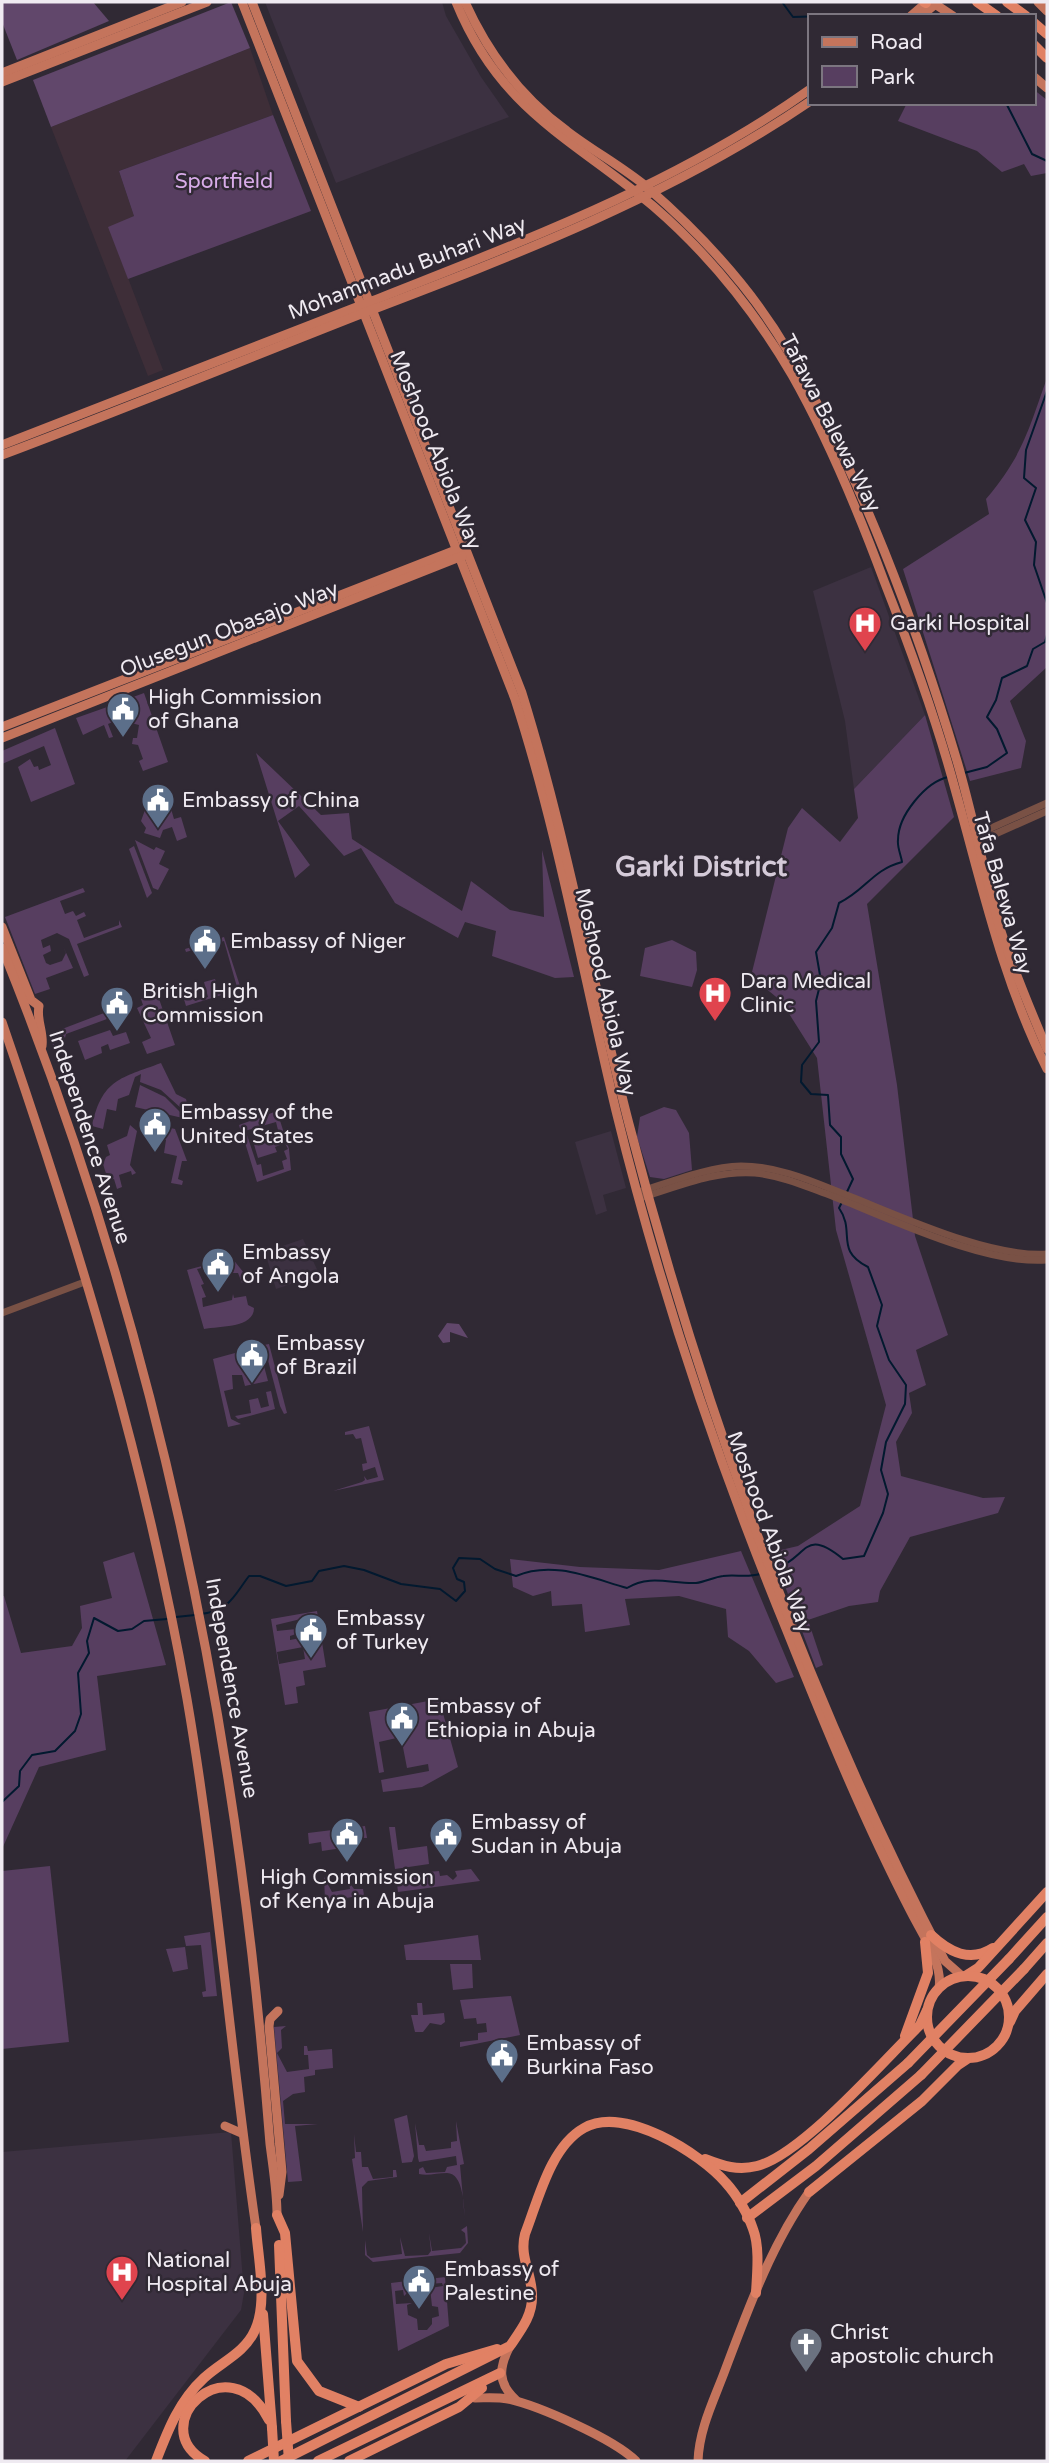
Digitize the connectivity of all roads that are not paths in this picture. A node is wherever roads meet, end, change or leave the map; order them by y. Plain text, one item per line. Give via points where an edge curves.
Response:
1 (182, 2) edge
2 (207, 2) edge
3 (242, 2) edge
4 (252, 2) edge
5 (456, 2) edge
6 (465, 2) edge
7 (930, 2) edge
8 (977, 2) edge
9 (1007, 2) edge
10 (1038, 2) edge
11 (1047, 10) edge
12 (914, 14) edge
13 (950, 14) edge
14 (994, 14) edge
15 (1023, 14) edge
16 (2, 73) edge
17 (2, 82) edge
18 (808, 91) edge
19 (808, 103) edge
20 (300, 137) junction
21 (650, 191) junction
22 (640, 196) junction
23 (372, 306) junction
24 (361, 310) junction
25 (2, 444) edge
26 (2, 455) edge
27 (463, 552) junction
28 (125, 683) junction
29 (2, 727) edge
30 (2, 738) edge
31 (952, 761) junction
32 (1047, 803) edge
33 (1047, 811) edge
34 (973, 840) junction
35 (2, 927) edge
36 (2, 948) edge
37 (2, 1022) edge
38 (42, 1049) junction
39 (1047, 1049) edge
40 (1047, 1069) edge
41 (643, 1193) junction
42 (882, 1212) junction
43 (1047, 1254) edge
44 (1047, 1260) edge
45 (82, 1283) dead end
46 (2, 1313) edge
47 (1047, 1892) edge
48 (1047, 1917) edge
49 (928, 1938) junction
50 (1047, 1943) edge
51 (995, 1946) junction
52 (1047, 1974) edge
53 (963, 1976) junction
54 (939, 1988) junction
55 (927, 2010) junction
56 (278, 2011) dead end
57 (1009, 2024) junction
58 (900, 2045) junction
59 (272, 2059) junction
60 (968, 2059) junction
61 (266, 2086) junction
62 (239, 2119) junction
63 (241, 2133) junction
64 (796, 2144) junction
65 (697, 2155) junction
66 (758, 2190) junction
67 (809, 2192) joint
68 (740, 2203) junction
69 (277, 2210) junction
70 (747, 2218) junction
71 (256, 2228) junction
72 (756, 2293) junction
73 (510, 2346) junction
74 (500, 2373) junction
75 (475, 2398) joint
76 (518, 2402) junction
77 (359, 2407) junction
78 (459, 2407) junction
79 (272, 2426) junction
80 (386, 2443) junction
81 (249, 2460) edge
82 (156, 2461) edge
83 (205, 2461) edge
84 (274, 2461) edge
85 (281, 2461) edge
86 (289, 2461) edge
87 (318, 2461) edge
88 (349, 2461) edge
89 (362, 2461) edge
90 (636, 2461) edge
91 (698, 2461) edge

1 - 16 main road
2 - 17 main road
3 - 20 main road, Moshood Abiola Way
4 - 20 main road, Moshood Abiola Way
5 - 22 main road, Tafawa Balewa Way via 486,60 524,107
6 - 21 main road, Tafawa Balewa Way via 501,65 527,96 565,130
7 - 12 main road
7 - 13 main road
8 - 14 highway
9 - 15 highway
10 - 11 main road
18 - 21 main road, Mohammadu Buhari Way
19 - 21 main road, Mohammadu Buhari Way via 719,158
20 - 23 main road, Moshood Abiola Way
20 - 24 main road, Moshood Abiola Way
21 - 22 main road, Mohammadu Buhari Way
21 - 31 main road, Tafawa Balewa Way via 724,262 798,368 881,547 924,657
22 - 23 main road, Mohammadu Buhari Way via 518,254
22 - 31 main road, Tafawa Balewa Way via 729,281 794,379 873,550
23 - 24 main road, Mohammadu Buhari Way
23 - 27 main road, Moshood Abiola Way
24 - 25 main road, Mohammadu Buhari Way
24 - 26 main road, Mohammadu Buhari Way
24 - 27 main road, Moshood Abiola Way
27 - 28 main road, Olusegun Obasajo Way
27 - 41 main road, Moshood Abiola Way via 529,743
28 - 29 main road, Olusegun Obasajo Way
28 - 30 main road, Olusegun Obasajo Way
31 - 34 main road, Tafa Balewa Way
32 - 34 street
33 - 34 street
34 - 39 main road, Tafa Balewa Way
34 - 40 main road, Tafa Balewa Way via 1000,958
35 - 38 main road via 31,1000 39,1006
36 - 38 main road, Independence Avenue
37 - 62 main road via 94,1301 165,1592 206,1818
38 - 61 main road, Independence Avenue via 108,1253 195,1584 235,1812
41 - 42 street via 742,1173 822,1189
41 - 49 main road, Moshood Abiola Way via 690,1363 772,1583
42 - 43 street via 995,1248
42 - 44 street via 993,1254
45 - 46 street
47 - 51 highway
48 - 66 highway, bridge via 908,2063
49 - 51 highway via 959,1954 975,1955
49 - 53 main road, Moshood Abiola Way via 948,1966
49 - 54 main road, Moshood Abiola Way via 939,1971
49 - 58 highway via 928,1973
50 - 70 highway, bridge via 921,2075 816,2166
51 - 53 highway via 976,1971
52 - 57 highway via 1014,2011
53 - 54 highway
53 - 57 highway via 995,1986 1007,2003
54 - 55 highway
55 - 58 highway via 920,2025
55 - 60 highway via 928,2028 936,2044 950,2055
56 - 59 main road via 270,2019
57 - 60 highway via 999,2045 981,2057
58 - 64 highway
59 - 61 main road
59 - 69 main road via 282,2172
60 - 67 highway
61 - 69 main road, Independence Avenue
62 - 63 main road
62 - 63 main road via 225,2126
63 - 71 main road
64 - 65 highway via 761,2165 746,2168 720,2165
64 - 66 highway
65 - 68 highway via 728,2184
65 - 73 highway via 627,2123 598,2123 573,2136 554,2163 524,2234 531,2307
66 - 68 highway
67 - 72 main road
68 - 70 highway
69 - 77 highway via 285,2233 298,2361 319,2391
69 - 86 highway, Independence Avenue, bridge
70 - 72 highway via 754,2230
71 - 79 highway
71 - 82 highway via 257,2328 241,2350 188,2395 169,2426
72 - 91 main road via 709,2410
73 - 74 main road
73 - 77 highway via 464,2356
73 - 85 highway
74 - 76 main road via 503,2385
74 - 78 highway
74 - 87 highway
75 - 76 main road
75 - 78 highway
76 - 90 main road via 610,2442
77 - 81 highway
78 - 80 highway
79 - 83 highway via 260,2403 244,2391 223,2387 207,2391 190,2406 184,2426 189,2447
79 - 84 highway, bridge
80 - 88 highway
80 - 89 highway

